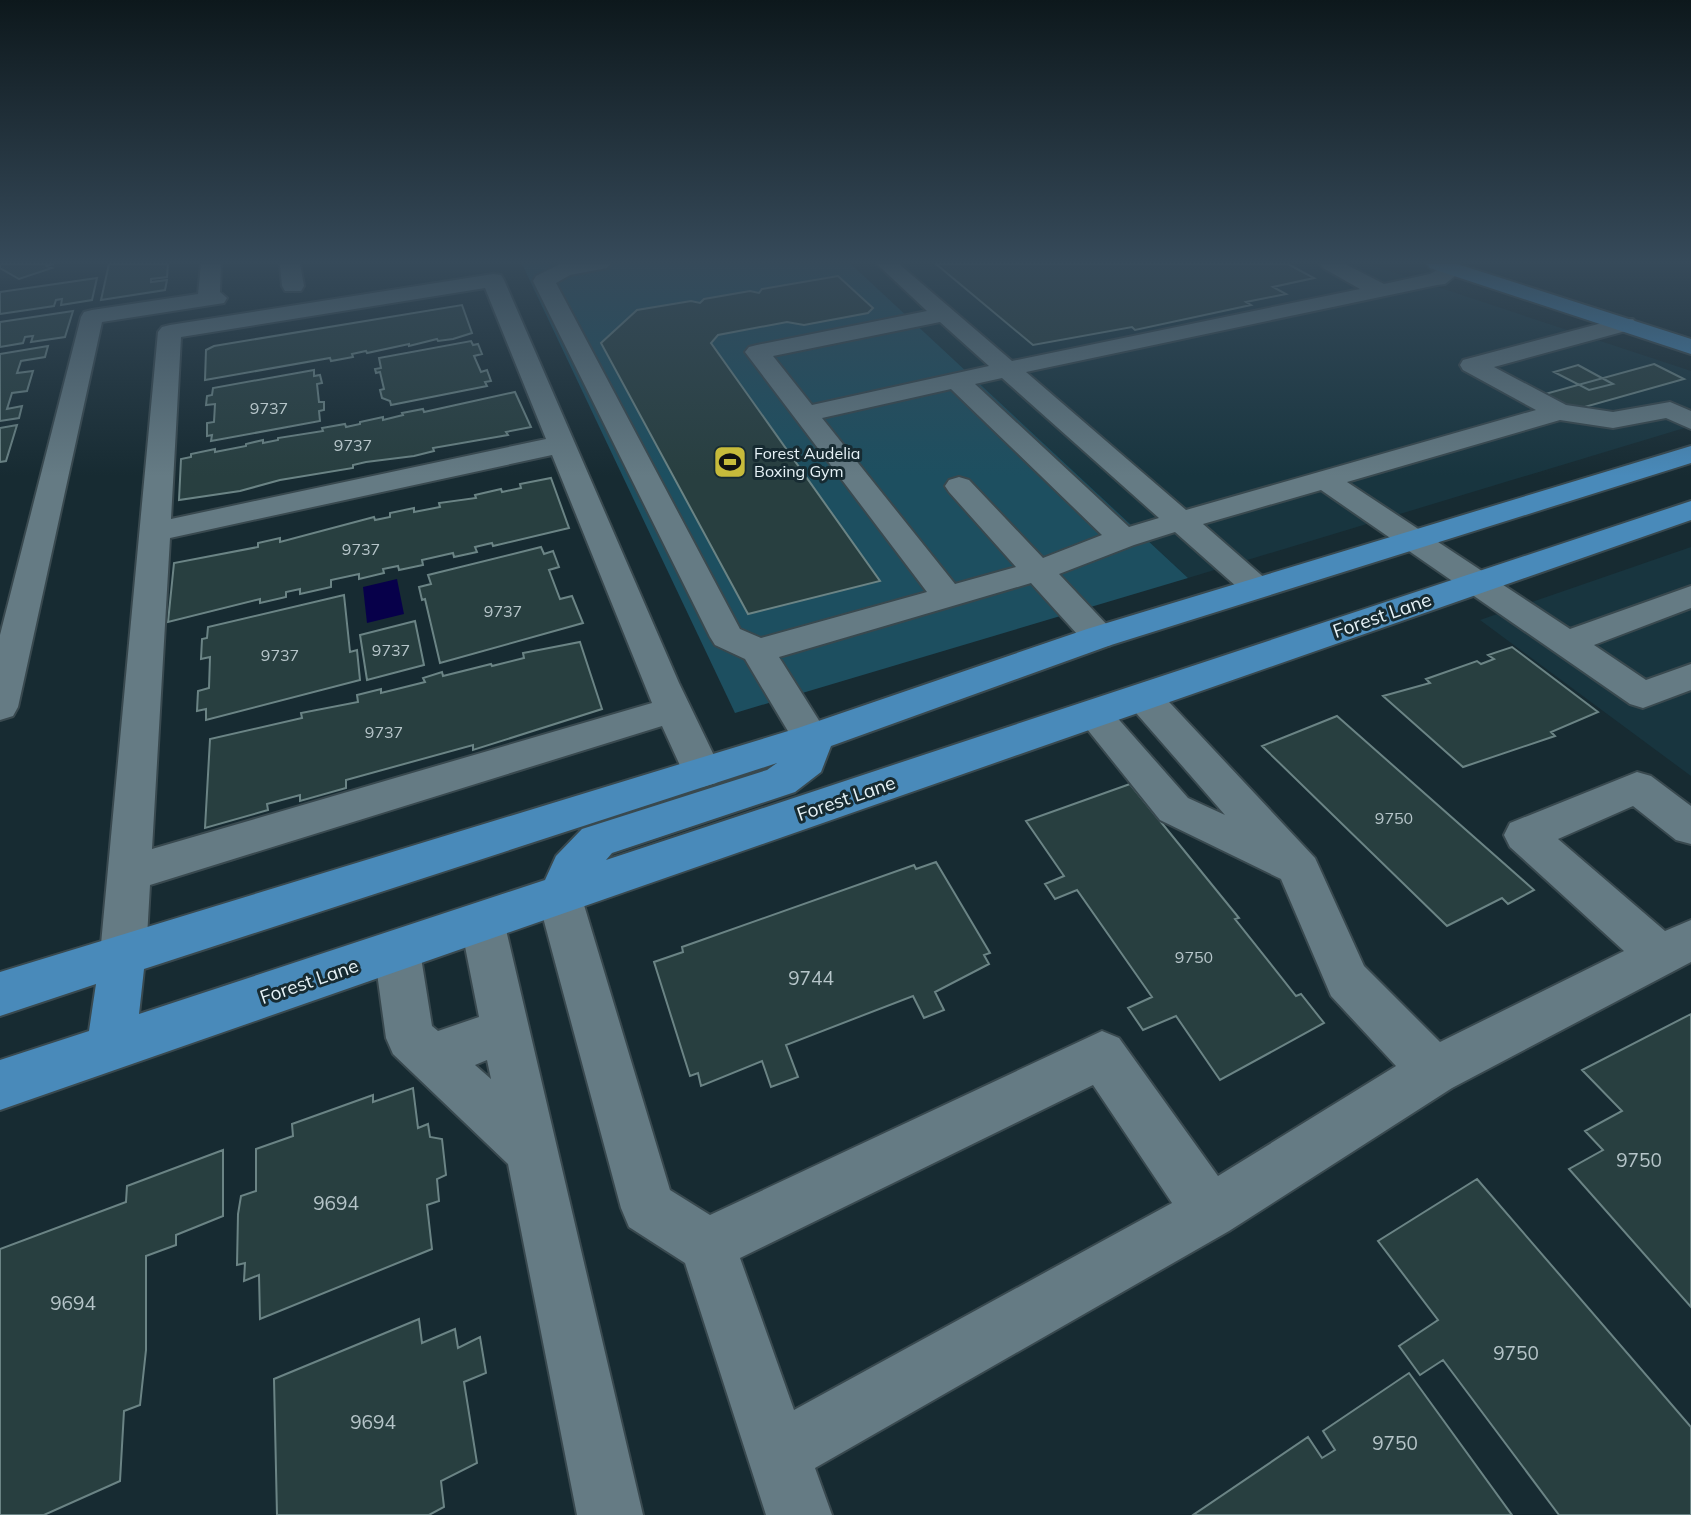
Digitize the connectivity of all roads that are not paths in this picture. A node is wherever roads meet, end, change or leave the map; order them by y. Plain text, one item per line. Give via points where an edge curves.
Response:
1 (88, 335) edge
2 (170, 335) edge
3 (516, 335) edge
4 (572, 335) edge
5 (843, 335) edge
6 (968, 335) edge
7 (1171, 335) edge
8 (1585, 335) edge
9 (1656, 335) edge
10 (1691, 347) edge
11 (1007, 369) junction
12 (956, 380) junction
13 (1559, 412) junction
14 (805, 414) junction
15 (1691, 421) edge
16 (563, 444) junction
17 (1691, 454) edge
18 (1325, 480) junction
19 (959, 486) dead end
20 (1691, 510) edge
21 (1181, 522) junction
22 (155, 532) junction
23 (1123, 538) junction
24 (1410, 539) junction
25 (1038, 570) junction
26 (1478, 582) junction
27 (1257, 588) junction
28 (1691, 596) edge
29 (948, 597) junction
30 (1098, 637) junction
31 (1567, 643) junction
32 (758, 651) junction
33 (1691, 676) edge
34 (1143, 697) junction
35 (0, 707) edge
36 (673, 710) junction
37 (1093, 714) junction
38 (811, 738) junction
39 (702, 772) junction
40 (1691, 828) edge
41 (1300, 871) junction
42 (130, 873) junction
43 (559, 895) junction
44 (482, 921) junction
45 (1676, 948) edge
46 (397, 951) junction
47 (123, 955) junction
48 (0, 994) edge
49 (506, 1030) junction
50 (111, 1048) junction
51 (430, 1058) junction
52 (1434, 1071) junction
53 (0, 1085) edge
54 (534, 1153) junction
55 (1210, 1212) junction
56 (707, 1245) junction
57 (778, 1454) junction
58 (610, 1515) edge
59 (799, 1515) edge

1 - 35 lane
2 - 22 lane
3 - 16 lane
4 - 32 lane via 727,637
5 - 14 lane via 757,352
6 - 11 lane
7 - 11 lane
8 - 13 lane via 1472,365
9 - 10 main road
11 - 12 lane
11 - 21 lane
12 - 14 lane
12 - 23 lane
13 - 15 lane via 1613,420 1670,410
13 - 18 lane
14 - 29 lane
16 - 22 lane
16 - 36 lane
17 - 24 main road
18 - 21 lane
18 - 24 lane
19 - 25 lane
20 - 26 main road, Forest Lane
21 - 23 lane
21 - 27 lane
22 - 42 lane
23 - 25 lane
24 - 26 lane
24 - 27 main road
25 - 29 lane
25 - 30 lane
26 - 31 lane
26 - 34 main road, Forest Lane
27 - 30 main road
28 - 31 lane
29 - 32 lane
30 - 38 main road
31 - 33 lane via 1643,695
32 - 38 lane
34 - 37 main road, Forest Lane
34 - 41 lane
36 - 39 lane
36 - 42 lane
37 - 41 lane via 1174,809
37 - 43 main road, Forest Lane
38 - 39 main road
38 - 43 main road via 807,762 781,781 597,841 570,869
39 - 47 main road
40 - 45 lane via 1637,787 1525,835
41 - 52 lane via 1347,981
42 - 47 lane
43 - 44 main road, Forest Lane
43 - 56 lane via 648,1208
44 - 46 main road, Forest Lane
44 - 49 lane
45 - 52 lane
46 - 50 main road, Forest Lane
46 - 51 lane via 410,1038
47 - 48 main road
47 - 50 main road
49 - 51 lane
49 - 54 lane
50 - 53 main road, Forest Lane
51 - 54 lane
52 - 55 lane
54 - 58 lane
55 - 56 lane via 1101,1055
55 - 57 lane
56 - 57 lane
57 - 59 lane

